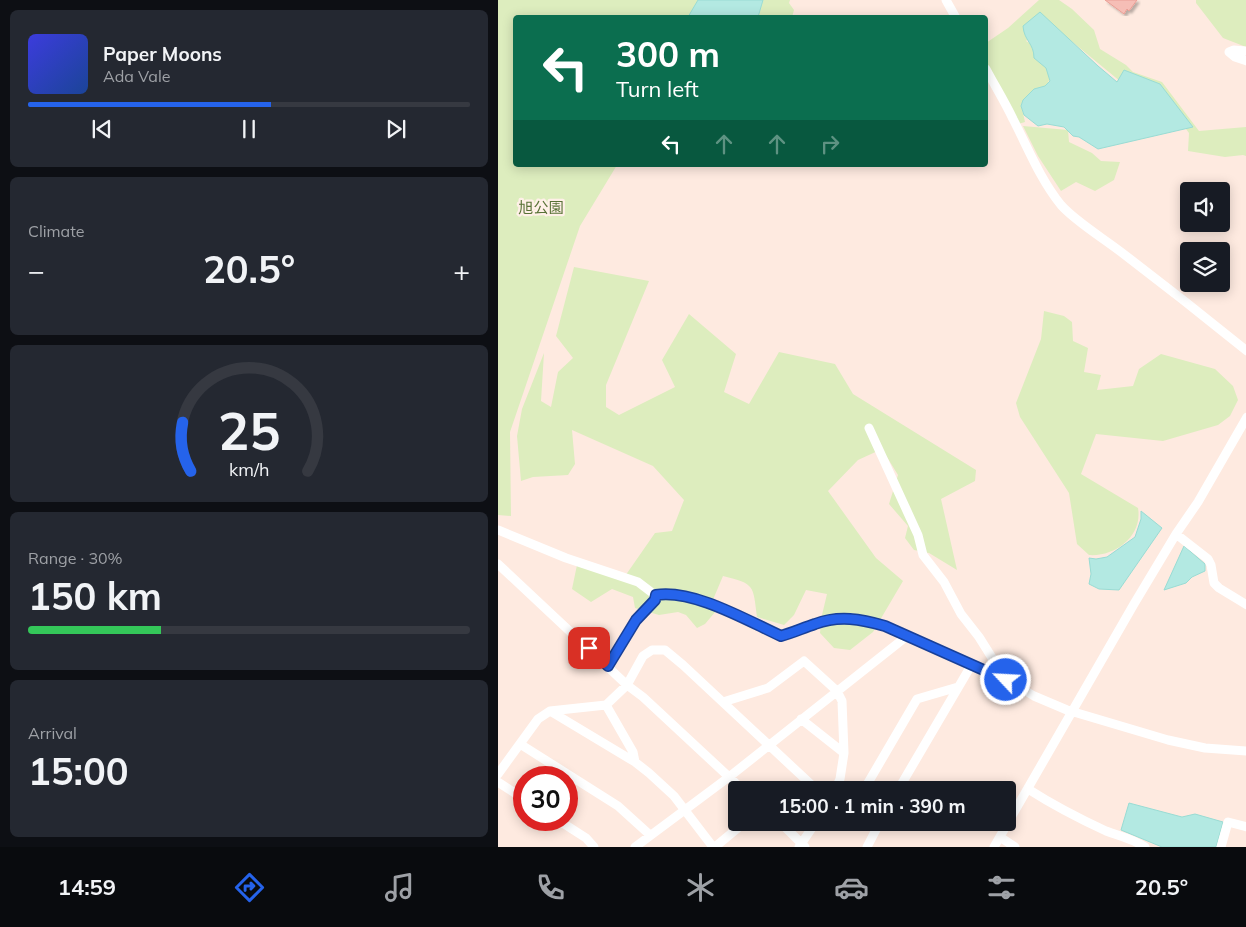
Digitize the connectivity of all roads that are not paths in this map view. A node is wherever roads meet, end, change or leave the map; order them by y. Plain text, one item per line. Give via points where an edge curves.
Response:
1 (946, 0) edge
2 (954, 15) edge
3 (1246, 51) edge
4 (1246, 61) edge
5 (988, 73) edge
6 (1246, 351) edge
7 (1246, 418) edge
8 (869, 428) dead end
9 (498, 530) edge
10 (1175, 535) junction
11 (498, 564) edge
12 (656, 595) junction
13 (1246, 605) edge
14 (904, 635) junction
15 (972, 664) junction
16 (608, 666) junction
17 (1006, 680) junction
18 (627, 685) junction
19 (958, 687) junction
20 (837, 691) junction
21 (723, 702) junction
22 (606, 705) junction
23 (550, 711) junction
24 (1073, 712) junction
25 (801, 719) junction
26 (520, 744) junction
27 (768, 746) junction
28 (1246, 751) edge
29 (844, 753) junction
30 (635, 762) junction
31 (498, 774) edge
32 (729, 777) junction
33 (734, 781) edge
34 (807, 781) edge
35 (839, 781) edge
36 (869, 781) edge
37 (903, 781) edge
38 (498, 782) edge
39 (1028, 789) junction
40 (513, 792) edge
41 (685, 810) junction
42 (1246, 827) edge
43 (575, 831) edge
44 (734, 831) edge
45 (788, 831) edge
46 (811, 831) edge
47 (875, 831) edge
48 (650, 835) junction
49 (1000, 837) junction
50 (802, 846) edge
51 (594, 847) edge
52 (635, 847) edge
53 (714, 847) edge
54 (867, 847) edge
55 (994, 847) edge
56 (1015, 847) edge
57 (1145, 847) edge
58 (1221, 847) edge

1 - 2 street
3 - 4 street via 1229,52
5 - 6 street via 1028,152 1063,207
7 - 10 street via 1198,502
8 - 17 street via 918,534 923,555 944,582 961,614
9 - 12 street via 566,558 638,582
10 - 13 street via 1208,559 1214,583 1219,588
10 - 24 street
11 - 16 street
12 - 14 street via 674,593 695,599 781,636 835,618 852,618 885,626
12 - 16 street via 636,620
14 - 15 street
14 - 20 street via 902,640
15 - 17 street
15 - 19 street
16 - 18 street
17 - 24 street
18 - 21 street via 643,656 652,650 665,650
18 - 22 street
18 - 32 street
19 - 36 street via 917,699
19 - 37 street
20 - 21 street via 804,661 768,688
20 - 25 street
20 - 29 street via 842,701
21 - 27 street
22 - 23 street
22 - 30 street via 634,752
23 - 26 street via 538,719
23 - 30 street
24 - 28 street via 1186,744
24 - 39 street
25 - 27 street
25 - 29 street
26 - 31 street
26 - 48 street via 618,806
27 - 32 street
27 - 34 street
29 - 35 street
30 - 41 street
32 - 33 street
32 - 41 street
38 - 40 street
39 - 49 street
39 - 57 street
41 - 48 street
41 - 53 street
42 - 58 street via 1228,822
43 - 51 street
44 - 53 street
45 - 50 street
46 - 50 street
47 - 54 street
48 - 52 street
49 - 55 street
49 - 56 street

